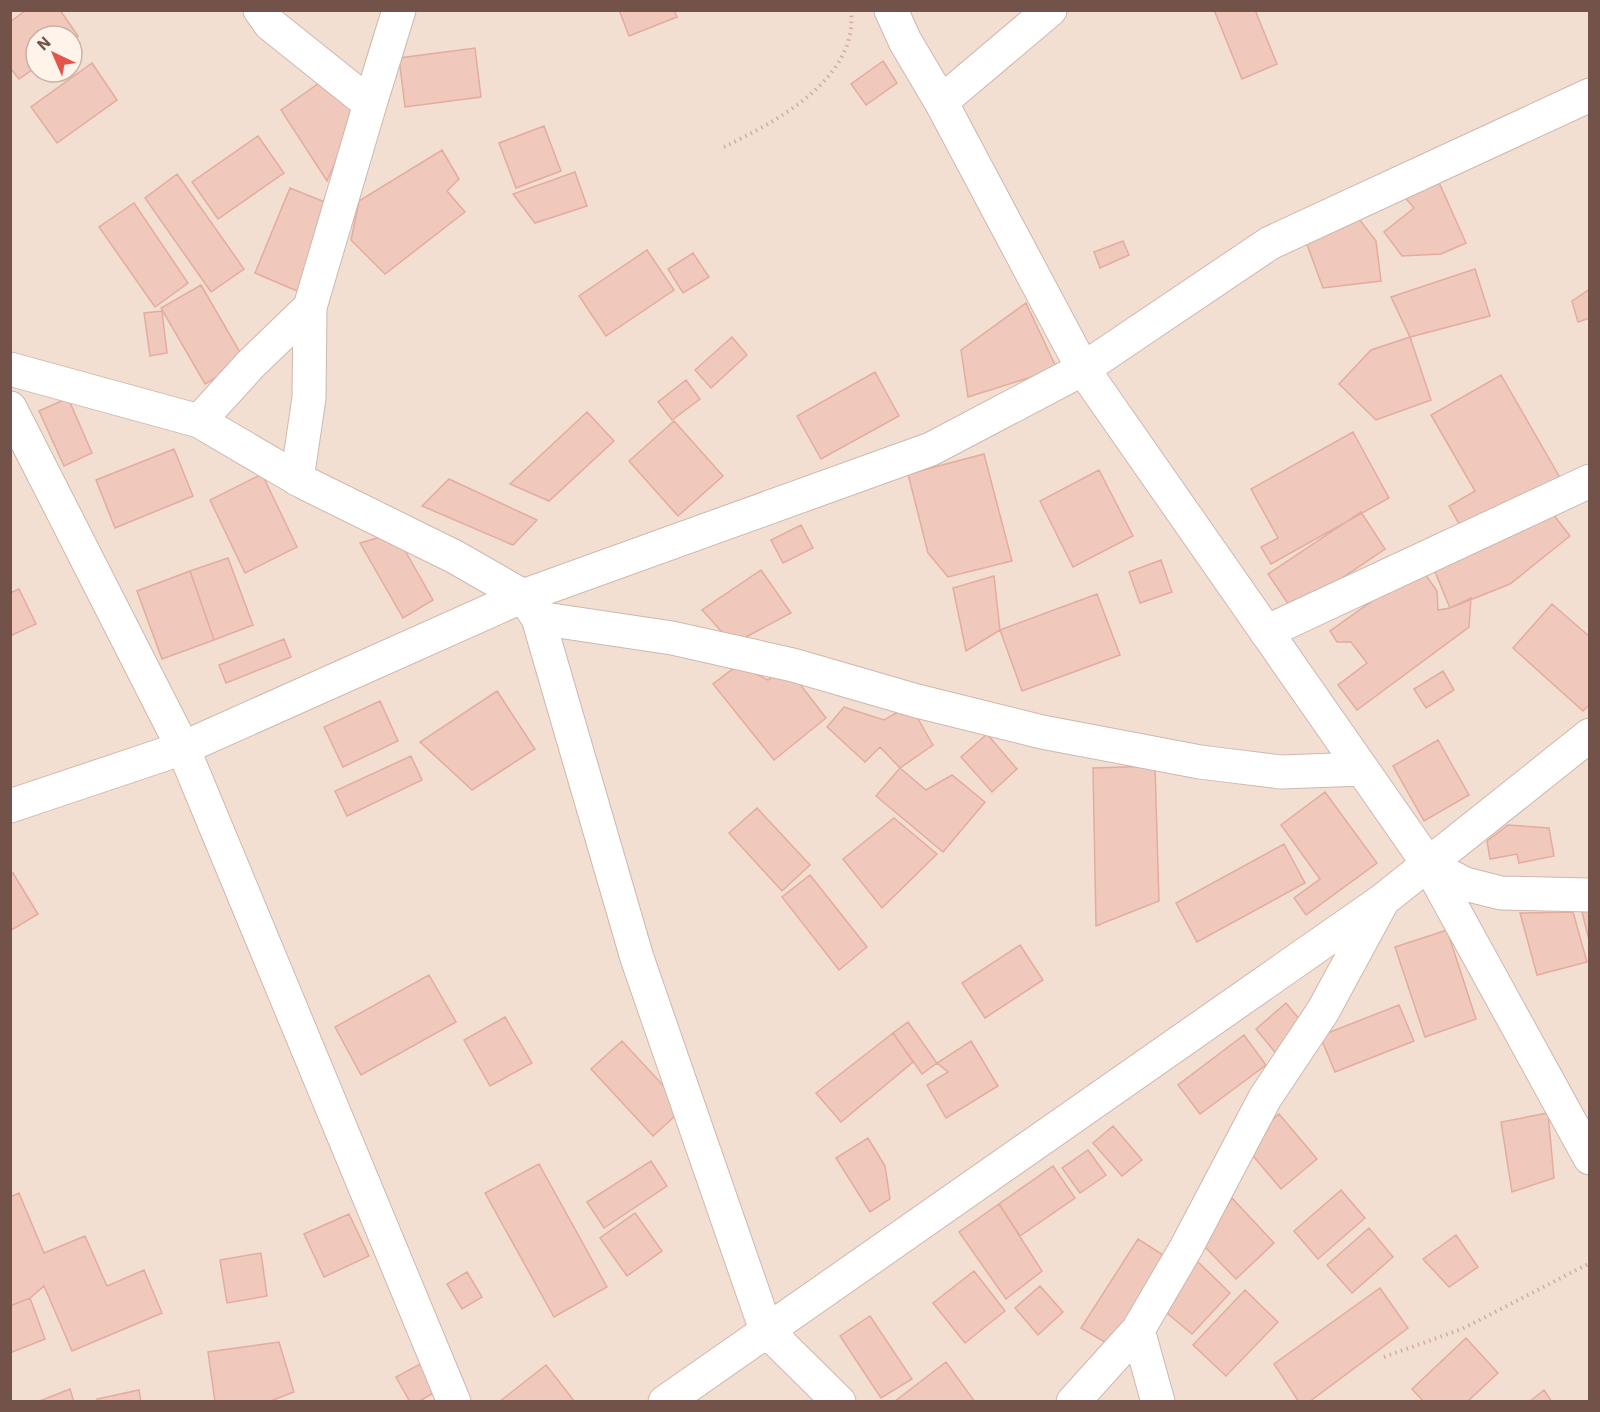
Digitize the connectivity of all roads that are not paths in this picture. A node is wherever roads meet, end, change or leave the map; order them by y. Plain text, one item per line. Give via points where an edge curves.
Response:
1 (260, 10) edge
2 (399, 10) edge
3 (891, 10) edge
4 (1050, 10) edge
5 (1590, 95) edge
6 (941, 102) junction
7 (370, 104) junction
8 (310, 307) junction
9 (10, 369) edge
10 (1083, 369) junction
11 (10, 408) edge
12 (199, 421) junction
13 (297, 479) junction
14 (1590, 481) edge
15 (531, 607) junction
16 (1266, 632) junction
17 (1590, 735) edge
18 (183, 748) junction
19 (1362, 770) junction
20 (10, 806) edge
21 (1429, 865) junction
22 (1590, 895) edge
23 (1383, 900) junction
24 (1590, 1158) edge
25 (766, 1330) junction
26 (1138, 1330) junction
27 (1084, 1400) edge
28 (454, 1401) edge
29 (665, 1401) edge
30 (839, 1401) edge
31 (1158, 1401) edge

1 - 7 street via 270,24
2 - 7 street
3 - 6 street via 904,41
4 - 6 street
5 - 10 street via 1270,243
6 - 10 street
7 - 8 street
8 - 12 street via 250,364
8 - 13 street via 309,398
9 - 12 street
10 - 15 street via 931,449
10 - 16 street
11 - 18 street
12 - 13 street
13 - 15 street via 436,548
14 - 16 street
15 - 18 street
15 - 19 street via 793,665 1042,732 1189,760 1281,772
15 - 25 street via 637,958
16 - 19 street
17 - 21 street
18 - 20 street
18 - 28 street
19 - 21 street
21 - 22 street via 1465,884 1501,893
21 - 23 street
21 - 24 street
23 - 25 street
23 - 26 street via 1323,1011 1265,1098
25 - 29 street
25 - 30 street
26 - 27 street
26 - 31 street

